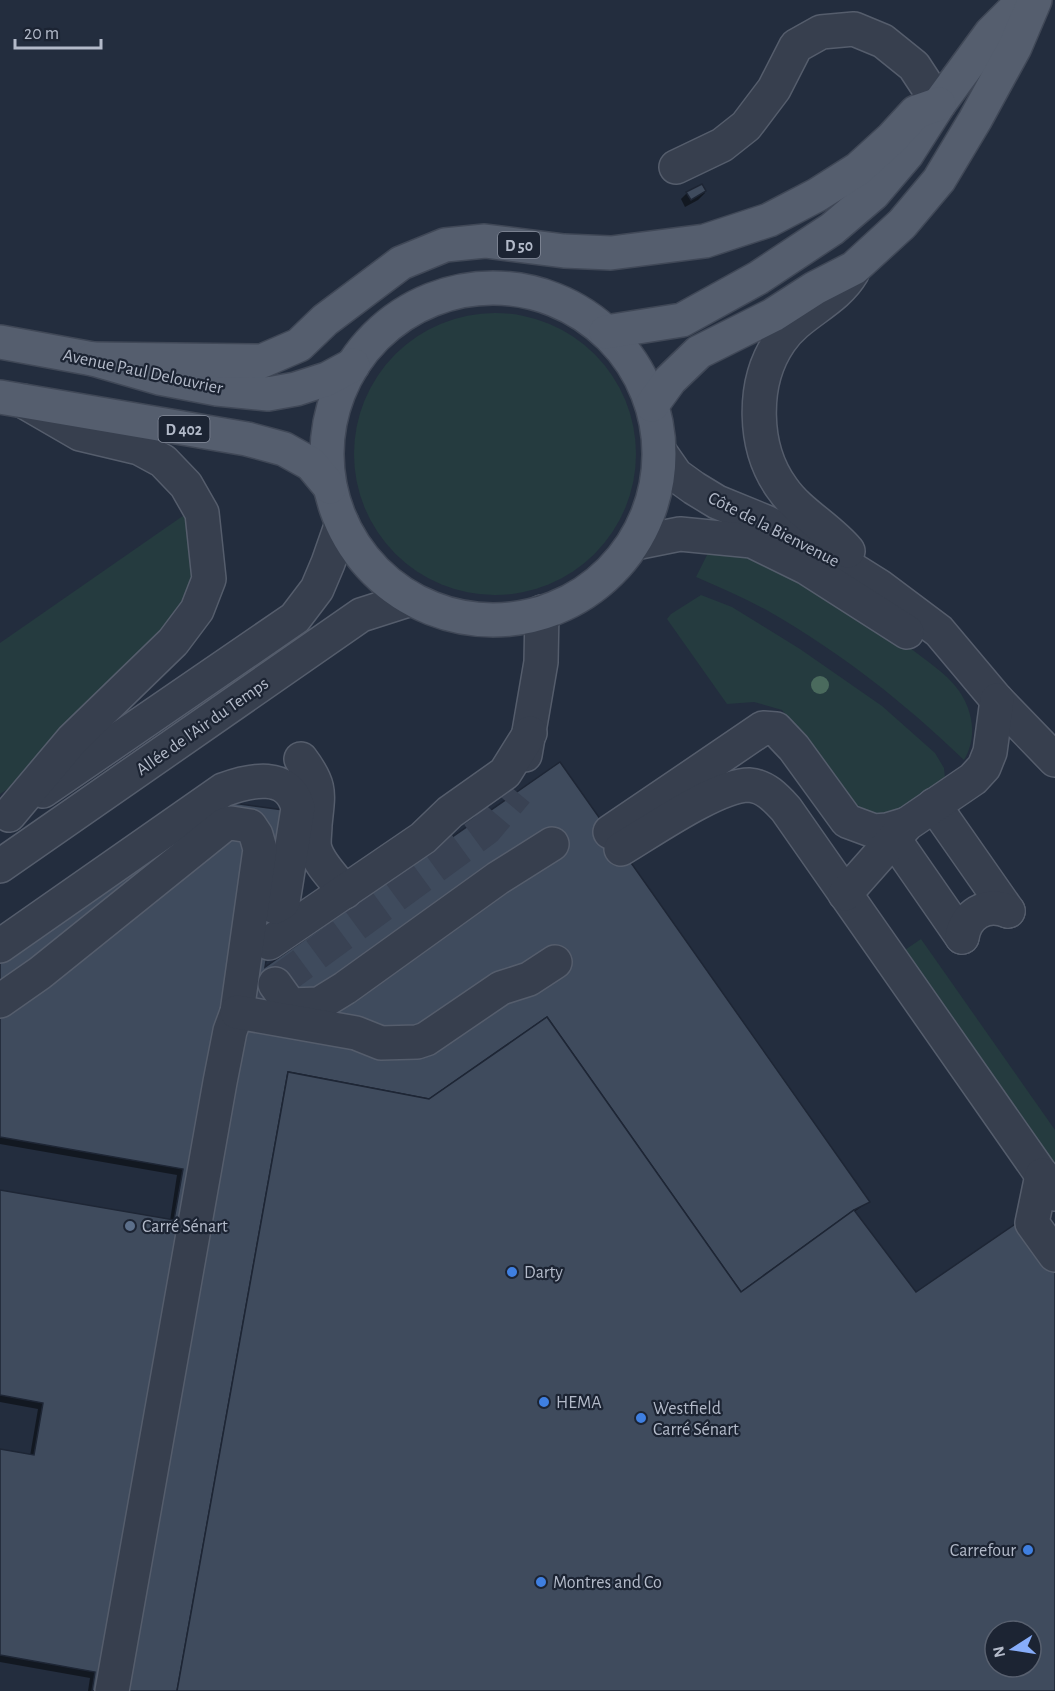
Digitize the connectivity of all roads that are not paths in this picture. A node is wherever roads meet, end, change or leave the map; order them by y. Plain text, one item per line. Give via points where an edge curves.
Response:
1 (1024, 0) edge
2 (1035, 0) edge
3 (939, 104) junction
4 (676, 166) dead end
5 (854, 268) junction
6 (606, 332) junction
7 (0, 342) edge
8 (93, 359) junction
9 (353, 365) junction
10 (12, 399) edge
11 (652, 405) junction
12 (660, 452) junction
13 (330, 487) junction
14 (342, 523) junction
15 (635, 543) junction
16 (879, 586) junction
17 (411, 599) junction
18 (542, 612) junction
19 (997, 700) junction
20 (530, 733) junction
21 (302, 759) dead end
22 (1055, 760) edge
23 (517, 792) tunnel mouth
24 (934, 806) junction
25 (4, 818) edge
26 (900, 832) junction
27 (552, 844) dead end
28 (0, 866) edge
29 (345, 892) junction
30 (845, 894) junction
31 (275, 907) dead end
32 (92, 929) junction
33 (269, 943) dead end
34 (0, 946) edge
35 (555, 962) dead end
36 (0, 974) edge
37 (275, 984) dead end
38 (0, 1001) edge
39 (237, 1012) junction
40 (1048, 1185) edge
41 (1055, 1255) edge
42 (112, 1691) edge

1 - 3 main road, D 50 via 991,33
2 - 5 main road via 1015,47 939,180 902,224
3 - 4 street via 914,66 883,41 854,29 821,32 796,46 774,89 746,126 722,145
3 - 6 main road, D 50 via 907,154 873,195 832,229 758,278 682,320
3 - 8 main road, D 50 via 916,112 858,169 817,195 769,220 705,241 611,253 485,241 445,245 401,263 325,320 300,345 262,361
5 - 11 main road via 699,352 670,380
5 - 16 street via 844,286 804,316 780,341 760,395 760,419 763,446 783,490 843,544
6 - 9 main road via 566,304 548,298 520,290 472,289 425,302 384,328
6 - 11 main road via 634,366
7 - 8 main road, Avenue Paul Delouvrier
8 - 9 main road, Avenue Paul Delouvrier via 171,380 268,394 327,379
9 - 13 main road via 336,401 328,441
10 - 13 main road, D 402 via 247,439 284,449 311,464
10 - 25 street via 80,434 139,448 163,461 186,485 202,513 209,579 197,610 173,642 72,740
11 - 12 main road
12 - 15 main road via 654,499
12 - 16 street, Côte de la Bienvenue via 676,475 694,488 820,549
13 - 14 main road
14 - 17 main road via 370,566
14 - 25 street, Allée de l'Air du Temps via 316,589 295,618
15 - 18 main road via 601,581 558,608
15 - 19 street, Côte de la Bienvenue via 680,534 752,541 807,568 901,628
16 - 19 street, Côte de la Bienvenue via 939,631
17 - 18 main road via 458,617 509,621
17 - 28 street, Allée de l'Air du Temps via 361,615
18 - 20 street via 541,662
19 - 22 street, Côte de la Bienvenue
19 - 24 street via 990,752 984,767
20 - 23 street
20 - 29 street via 505,772 423,838
21 - 29 street via 317,784 315,849
24 - 26 street
24 - 26 street via 1008,911 991,908 978,912 968,921 962,938
26 - 30 street
26 - 30 street via 874,831 847,821 794,748 776,729 763,728 616,840 733,788 750,785 771,793 786,809
27 - 37 street via 319,1004 290,1005
29 - 33 street
30 - 40 street
31 - 34 street via 283,902 298,808 296,797 283,785 253,782 223,790
32 - 36 street via 22,959
32 - 38 street
32 - 39 street via 213,832 231,823 250,826 260,849
35 - 39 street via 529,979 501,988 417,1042 381,1043 356,1033
39 - 42 street via 220,1082
40 - 41 street via 1032,1223

